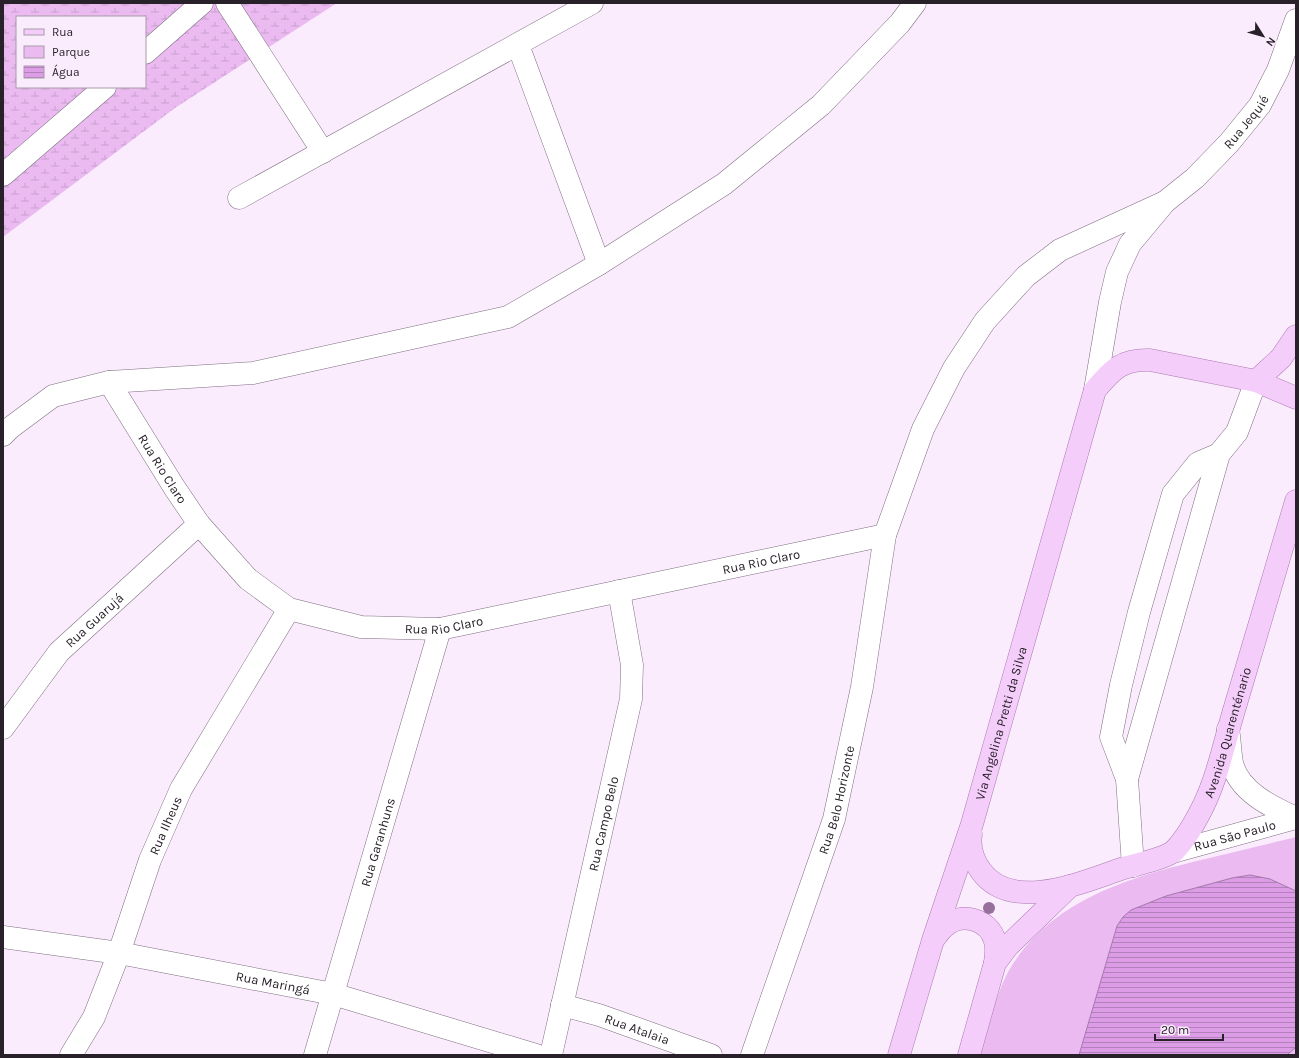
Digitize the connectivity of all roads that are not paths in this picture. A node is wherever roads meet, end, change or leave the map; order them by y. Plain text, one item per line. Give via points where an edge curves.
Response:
1 (202, 3) edge
2 (227, 3) edge
3 (592, 3) edge
4 (914, 3) edge
5 (1296, 20) edge
6 (518, 45) junction
7 (146, 51) edge
8 (104, 88) edge
9 (323, 152) junction
10 (3, 175) edge
11 (239, 198) dead end
12 (1165, 202) junction
13 (599, 264) junction
14 (1296, 336) edge
15 (109, 382) junction
16 (1256, 382) junction
17 (1095, 390) junction
18 (1296, 398) edge
19 (3, 435) edge
20 (1218, 454) junction
21 (1296, 501) edge
22 (199, 524) junction
23 (885, 535) junction
24 (620, 591) junction
25 (289, 610) junction
26 (440, 629) junction
27 (3, 728) edge
28 (1228, 729) junction
29 (1127, 779) junction
30 (1296, 818) edge
31 (972, 824) junction
32 (1173, 852) junction
33 (1133, 866) junction
34 (1070, 886) junction
35 (3, 937) edge
36 (933, 940) junction
37 (119, 953) junction
38 (995, 963) junction
39 (333, 994) junction
40 (562, 1006) junction
41 (71, 1055) edge
42 (315, 1055) edge
43 (536, 1055) edge
44 (551, 1055) edge
45 (711, 1055) edge
46 (752, 1055) edge
47 (899, 1055) edge
48 (969, 1055) edge

1 - 7 street
2 - 9 street
3 - 6 street
4 - 13 street via 900,23 821,105 724,184
5 - 12 street, Rua Jequié via 1278,70 1260,105 1229,143 1195,178
6 - 9 street
6 - 13 street
8 - 10 street
9 - 11 street
12 - 17 street via 1130,244 1117,272
12 - 23 street, Rua Belo Horizonte via 1060,250 1026,276 986,321 954,368 922,429
13 - 15 street via 508,317 253,373
14 - 16 main road via 1281,358
15 - 19 street via 53,396
15 - 22 street, Rua Rio Claro
16 - 17 main road via 1136,359 1111,371
16 - 18 main road
16 - 20 street via 1237,432
17 - 31 main road, Via Angelina Pretti da Silva
20 - 29 street
20 - 29 street via 1198,463 1173,494 1138,612 1111,737
21 - 28 main road, Avenida Quarenténario
22 - 25 street, Rua Rio Claro via 248,579
22 - 27 street, Rua Guarujá via 59,652
23 - 24 street, Rua Rio Claro
23 - 46 street, Rua Belo Horizonte via 862,687 834,819
24 - 26 street, Rua Rio Claro
24 - 40 street, Rua Campo Belo via 632,665 630,699
25 - 26 street, Rua Rio Claro via 361,627
25 - 37 street, Rua Ilheus via 180,789 150,860
26 - 39 street, Rua Garanhuns
28 - 30 street via 1232,764 1242,782 1255,796
28 - 32 main road, Avenida Quarenténario via 1212,790 1196,820
29 - 33 street
30 - 32 street, Rua São Paulo
31 - 34 main road via 970,838 973,856 984,875 993,883 1009,891 1028,892 1044,892
31 - 36 main road, Via Angelina Pretti da Silva
32 - 33 main road
33 - 34 main road
34 - 38 main road via 1008,946
35 - 37 street, Rua Maringá
36 - 38 main road via 951,922 969,919 979,922 991,932 995,941
36 - 47 main road, Via Angelina Pretti da Silva
37 - 39 street, Rua Maringá
37 - 41 street, Rua Ilheus via 94,1017
38 - 48 main road
39 - 42 street, Rua Garanhuns
39 - 43 street, Rua Maringá
40 - 44 street, Rua Campo Belo
40 - 45 street, Rua Atalaia via 599,1015

